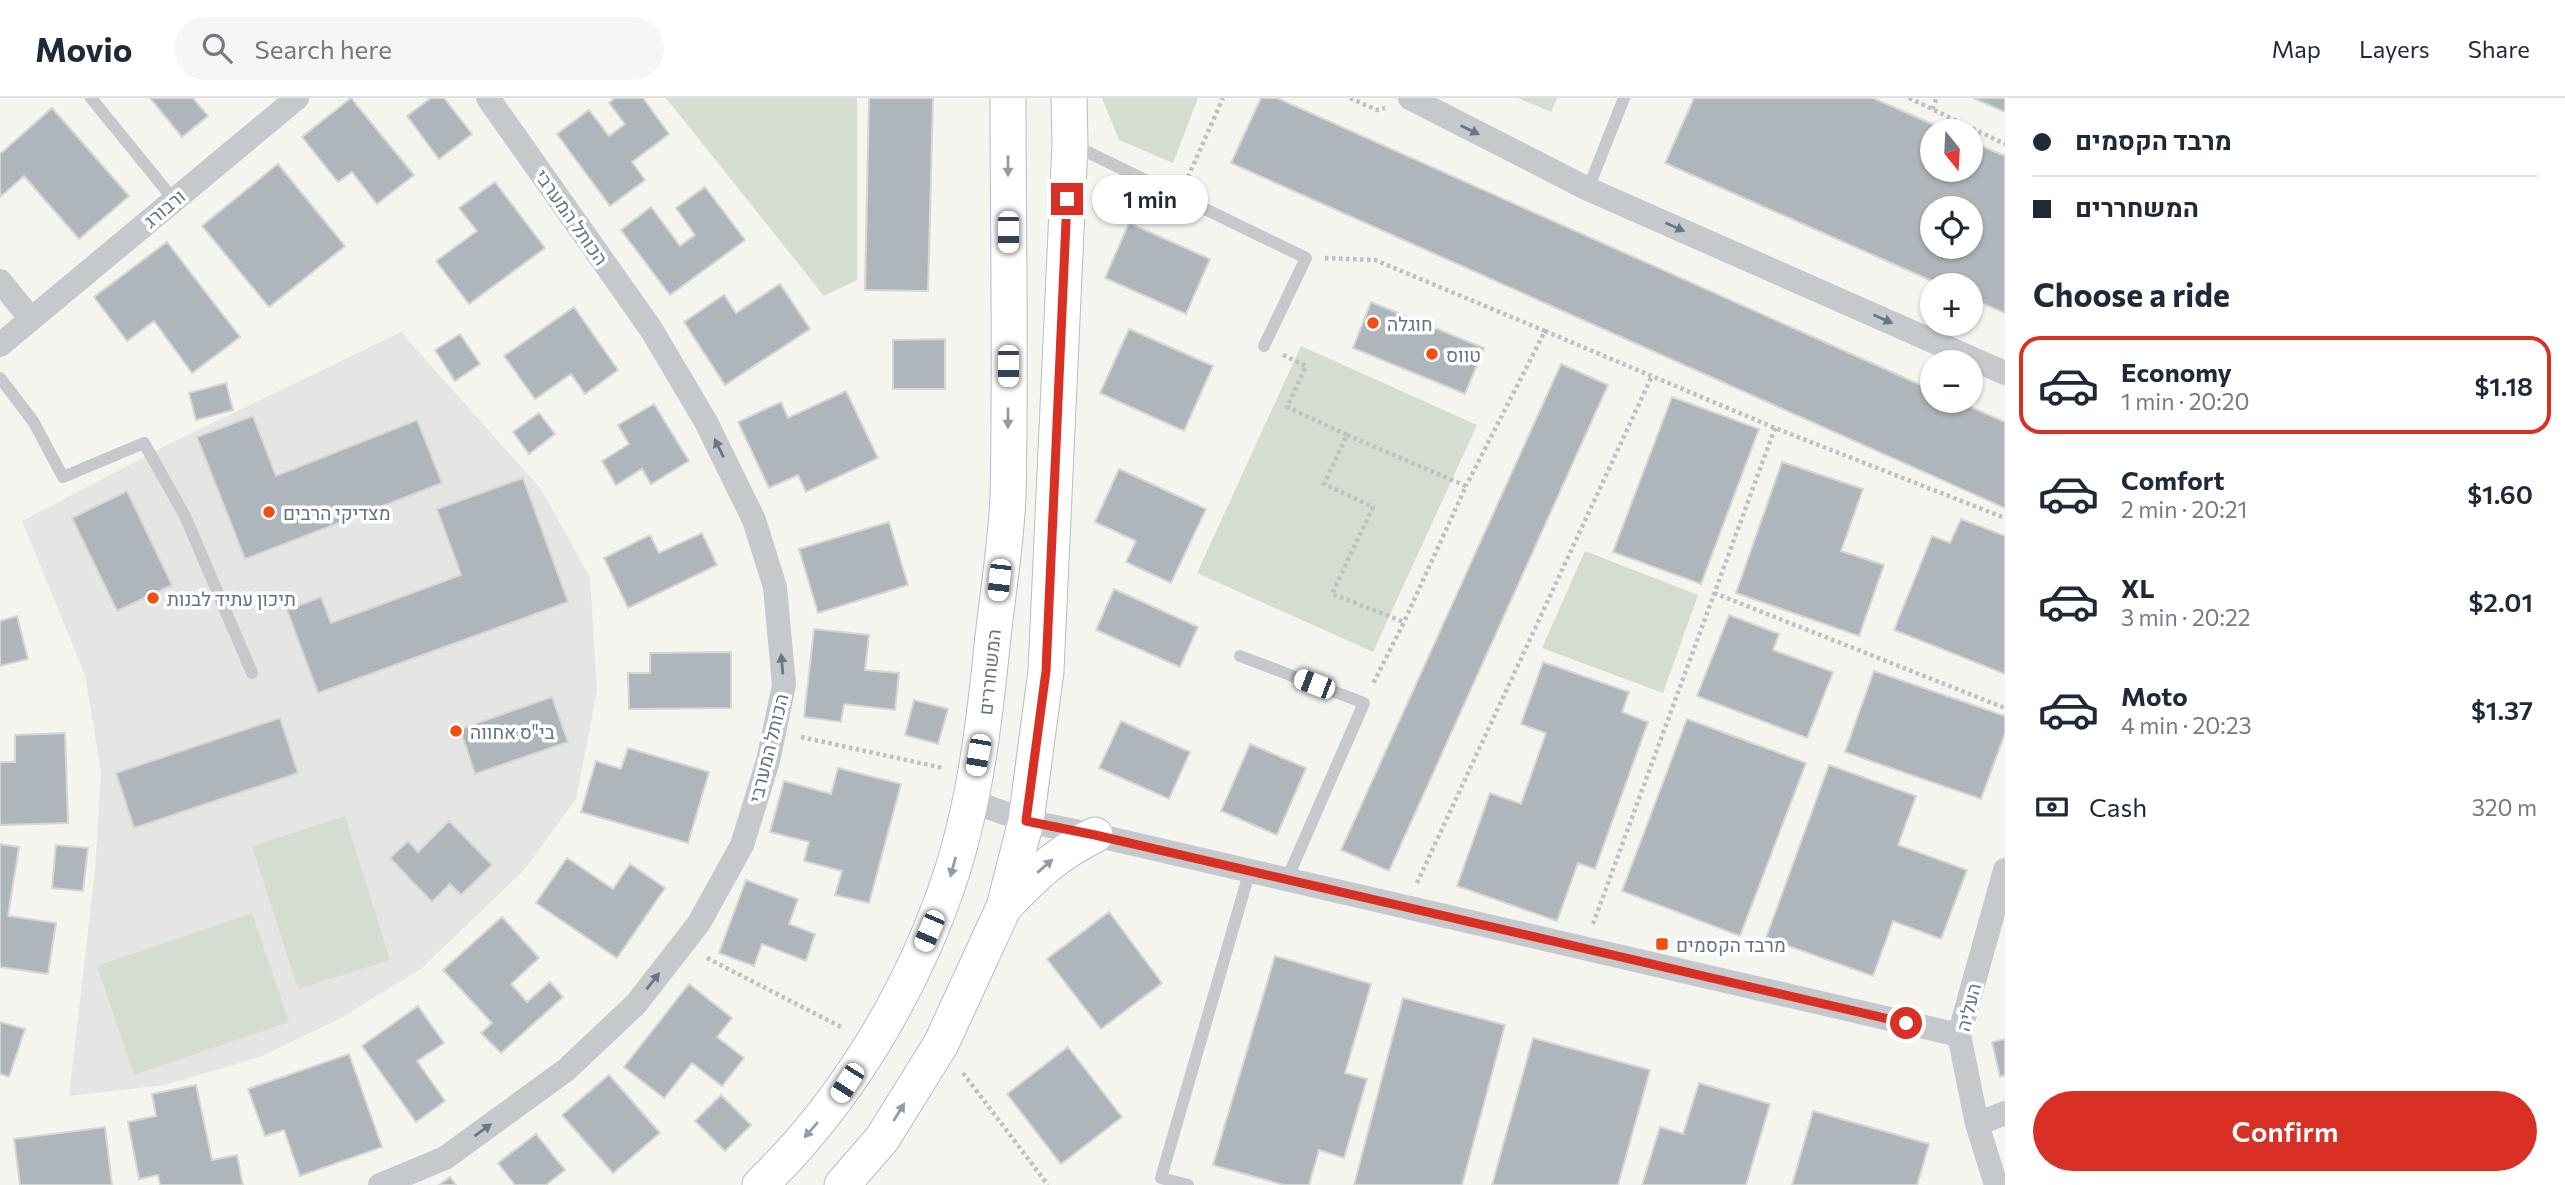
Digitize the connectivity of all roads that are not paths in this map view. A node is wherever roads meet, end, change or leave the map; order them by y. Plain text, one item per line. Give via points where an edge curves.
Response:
1 (91, 98) edge
2 (297, 98) edge
3 (488, 98) edge
4 (1008, 98) edge
5 (1069, 98) edge
6 (1410, 98) edge
7 (1624, 98) edge
8 (1070, 144) junction
9 (1588, 189) junction
10 (174, 200) junction
11 (0, 281) edge
12 (31, 319) junction
13 (0, 345) edge
14 (1264, 346) road end
15 (2005, 373) edge
16 (0, 378) edge
17 (1240, 656) dead end
18 (252, 673) dead end
19 (973, 788) junction
20 (1026, 821) junction
21 (1095, 835) junction
22 (1250, 870) junction
23 (2005, 870) edge
24 (1287, 879) junction
25 (1004, 907) junction
26 (1959, 1035) junction
27 (2005, 1113) edge
28 (1977, 1124) junction
29 (445, 1158) junction
30 (380, 1185) edge
31 (408, 1185) edge
32 (760, 1185) edge
33 (842, 1185) edge
34 (1188, 1185) edge
35 (1996, 1185) edge

1 - 10 lane
2 - 10 street, ורבורג
29 -> 3 street, הכותל המערבי via 566,1070 636,1004 699,923 742,845 768,761 784,685 775,587 754,520 706,422 650,329
4 -> 19 main road, המשחררים via 1008,500
5 - 8 main road
6 -> 9 street
7 - 9 lane
8 - 14 lane via 1306,258
8 - 20 main road via 1046,671
9 -> 15 street
10 - 12 street, ורבורג
11 - 12 street
12 - 13 street, ורבורג
16 - 18 lane via 33,421 63,477 144,443 185,516
17 - 24 lane via 1364,703
19 - 20 street
19 -> 32 main road, המשחררים via 948,884 909,978 834,1102
20 - 21 street
20 - 25 main road
21 - 22 street
25 -> 21 main road via 1046,864
22 - 24 street
22 - 34 lane via 1161,1178
23 - 26 street, העליה
24 - 26 street
33 -> 25 main road via 883,1139 941,1044
26 - 28 street, העליה
27 - 28 street
28 - 35 street, העליה
29 - 30 street, הכותל המערבי
29 - 31 street

